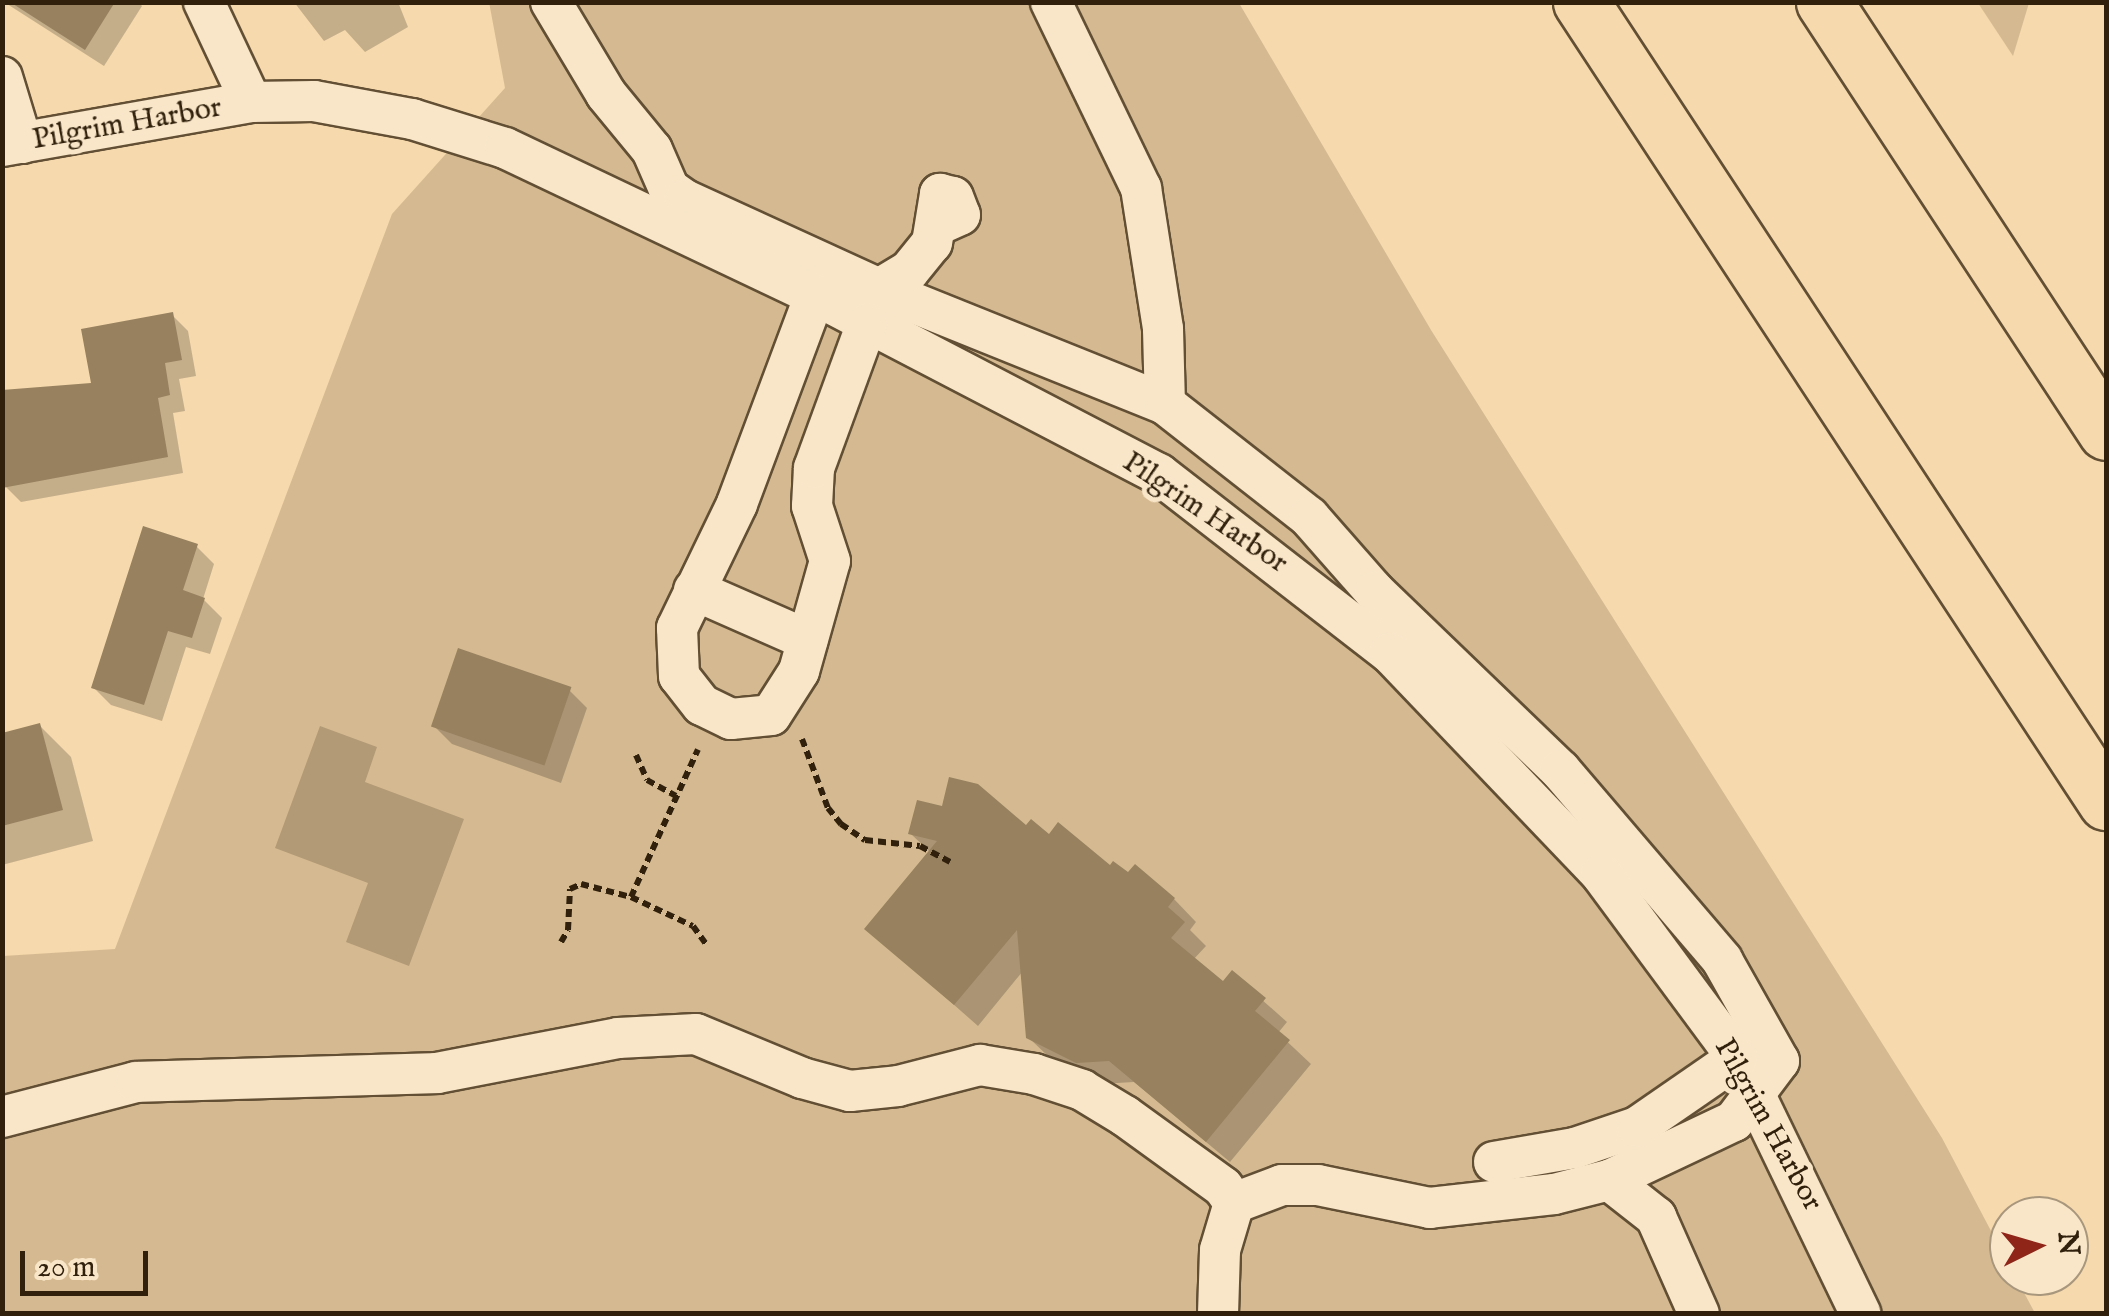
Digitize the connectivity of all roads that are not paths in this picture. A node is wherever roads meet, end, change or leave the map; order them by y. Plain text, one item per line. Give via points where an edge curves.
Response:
1 (204, 2) edge
2 (551, 2) edge
3 (1051, 2) edge
4 (1582, 2) edge
5 (1824, 2) edge
6 (2, 77) edge
7 (251, 102) junction
8 (12, 144) edge
9 (940, 224) dead end
10 (814, 296) junction
11 (873, 306) junction
12 (1165, 404) junction
13 (2106, 432) edge
14 (694, 590) junction
15 (808, 640) junction
16 (2106, 802) edge
17 (1745, 1073) junction
18 (2, 1117) edge
19 (1494, 1162) dead end
20 (1609, 1180) junction
21 (1234, 1203) junction
22 (1218, 1314) edge
23 (1699, 1314) edge
24 (1861, 1314) edge

1 - 7 street, Pilgrim Harbor
2 - 11 street via 606,94 652,150 669,189
3 - 12 street via 1142,188 1163,330
4 - 16 highway
5 - 13 highway
6 - 8 street
7 - 8 street, Pilgrim Harbor
7 - 10 street, Pilgrim Harbor via 314,101 412,119 505,148
9 - 11 street via 922,260
10 - 11 street, Pilgrim Harbor
10 - 14 street via 737,504
11 - 12 street
11 - 15 street via 814,468 812,506 830,560
11 - 17 street, Pilgrim Harbor via 1159,474 1390,653 1601,874
12 - 17 street via 1309,517 1375,592 1560,770 1722,960 1779,1061
14 - 15 street
14 - 15 street via 677,628 674,667 702,706 752,720 770,716
17 - 19 street via 1637,1127 1575,1148
17 - 20 street via 1734,1122
17 - 24 street, Pilgrim Harbor
18 - 21 street via 52,1099 154,1080 436,1074 618,1038 696,1034 802,1078 850,1090 980,1066 1034,1074 1082,1090 1125,1116 1223,1187
20 - 21 street via 1554,1194 1430,1208 1318,1184 1282,1185
20 - 23 street via 1656,1217
21 - 22 street via 1220,1250

